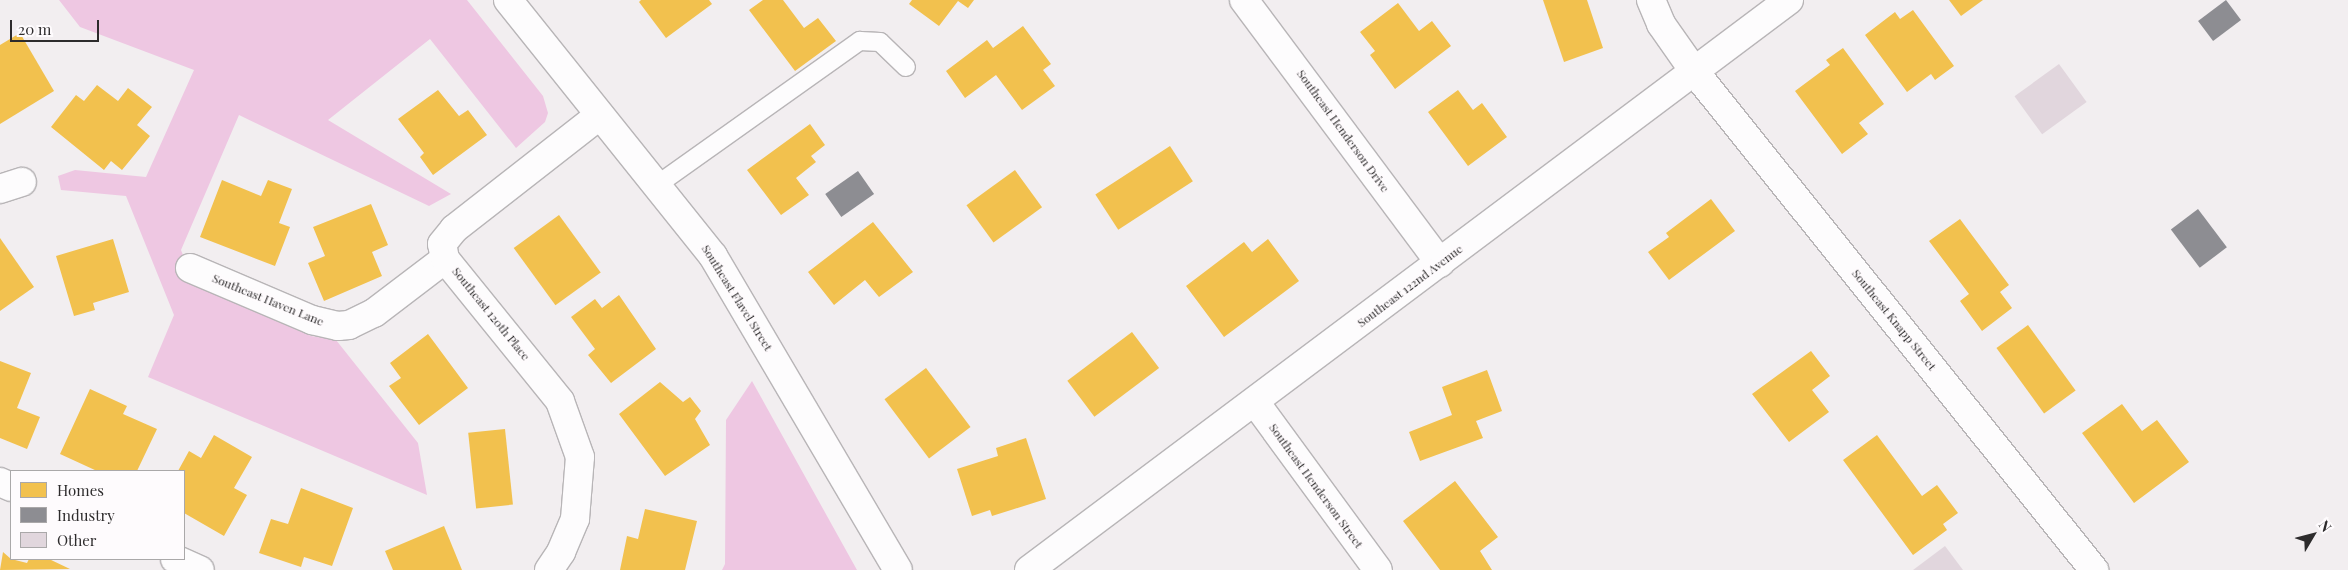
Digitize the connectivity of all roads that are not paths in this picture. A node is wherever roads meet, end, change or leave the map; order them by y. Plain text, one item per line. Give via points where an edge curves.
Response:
1 (508, 0) edge
2 (1244, 0) edge
3 (1650, 0) edge
4 (1789, 0) edge
5 (906, 67) dead end
6 (1694, 71) junction
7 (600, 115) junction
8 (657, 185) junction
9 (445, 259) junction
10 (1440, 263) junction
11 (190, 268) dead end
12 (1255, 402) junction
13 (176, 560) edge
14 (200, 570) edge
15 (549, 570) edge
16 (898, 570) edge
17 (1029, 570) edge
18 (1378, 570) edge
19 (2094, 570) edge

1 - 7 street, Southeast Flavel Street
2 - 10 street, Southeast Henderson Drive
3 - 6 street, Southeast Knapp Street via 1661,24
4 - 6 street, Southeast 122nd Avenue
5 - 8 lane via 880,42 860,41
6 - 10 street, Southeast 122nd Avenue
6 - 19 street, Southeast Knapp Street
7 - 8 street, Southeast Flavel Street
7 - 9 street, Southeast 120th Place via 454,228 442,244
8 - 16 street, Southeast Flavel Street via 728,278
9 - 11 street, Southeast Haven Lane via 374,313 338,326 312,320
9 - 15 street, Southeast 120th Place via 560,401 580,457 575,519 561,552
10 - 12 street, Southeast 122nd Avenue
12 - 17 street, Southeast 122nd Avenue
12 - 18 street, Southeast Henderson Street
13 - 14 street

